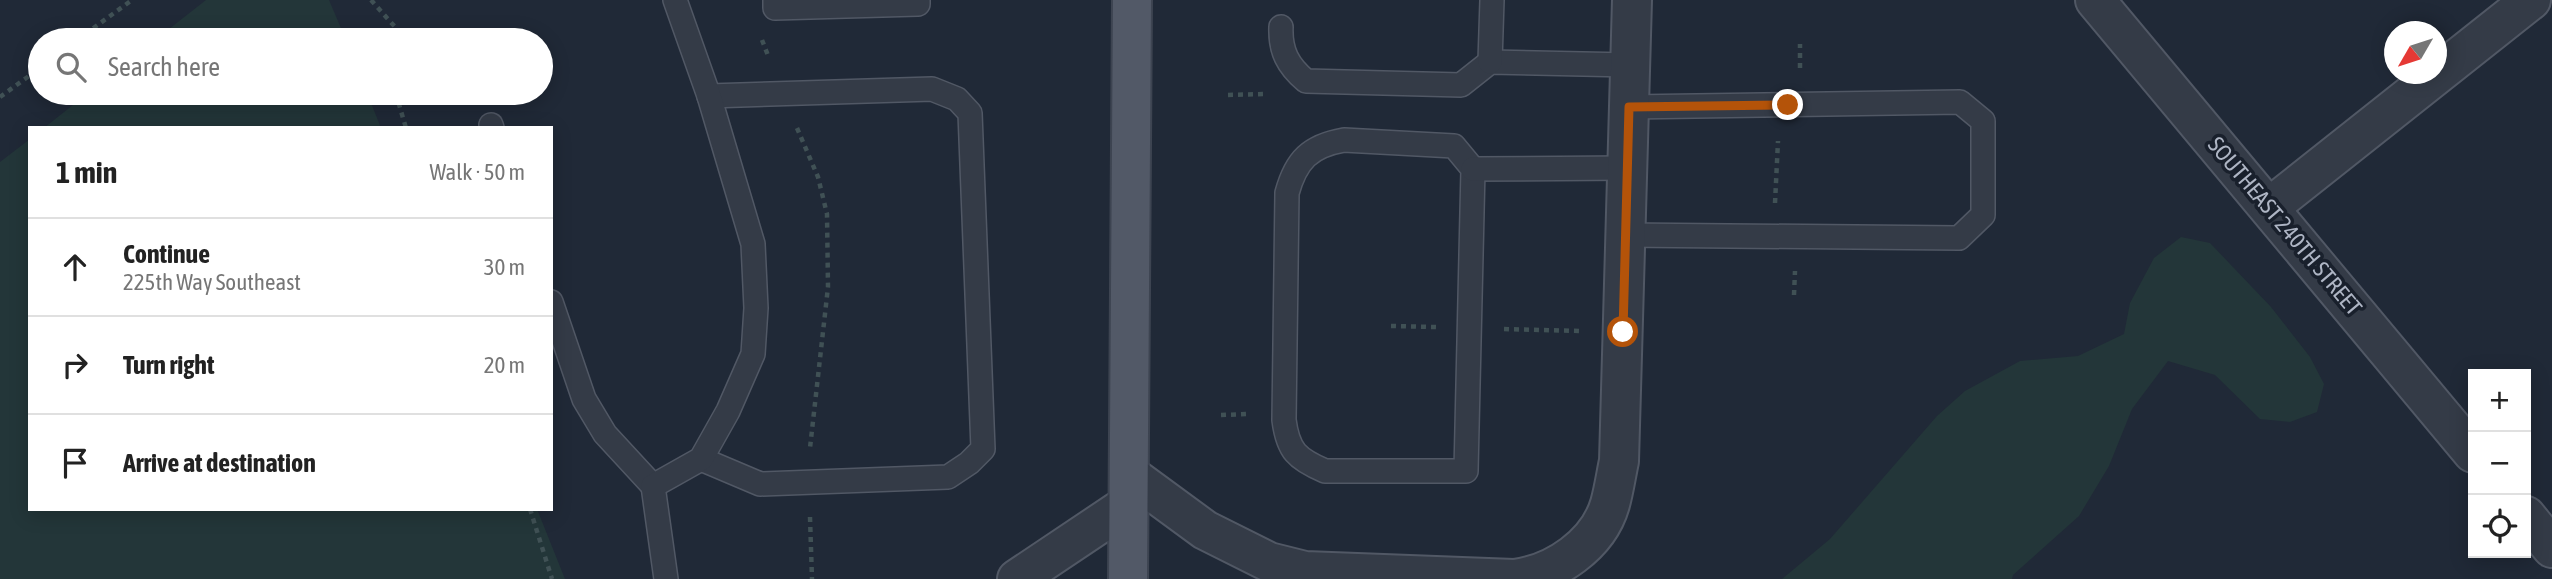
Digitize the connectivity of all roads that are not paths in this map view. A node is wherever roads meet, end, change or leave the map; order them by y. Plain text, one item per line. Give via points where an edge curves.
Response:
1 (675, 0) edge
2 (775, 0) edge
3 (918, 0) edge
4 (1132, 0) edge
5 (1492, 0) edge
6 (1632, 0) edge
7 (2095, 0) edge
8 (2531, 0) edge
9 (1281, 27) dead end
10 (1490, 62) junction
11 (1630, 65) junction
12 (709, 96) junction
13 (1629, 107) junction
14 (1627, 168) junction
15 (1473, 169) junction
16 (2270, 208) junction
17 (1625, 235) junction
18 (553, 308) edge
19 (2468, 447) edge
20 (701, 459) junction
21 (653, 486) junction
22 (1130, 490) junction
23 (2531, 522) edge
24 (2552, 548) edge
25 (1293, 575) edge
26 (1433, 578) edge
27 (666, 579) edge
28 (1017, 579) edge
29 (1128, 579) edge

1 - 12 lane
2 - 3 lane via 775,8 918,4
4 - 22 main road
5 - 10 lane
6 - 11 street
7 - 16 street, SOUTHEAST 240TH STREET
8 - 16 street
9 - 10 lane via 1284,54 1292,69 1307,81 1461,85
10 - 11 lane
11 - 13 street
12 - 20 lane via 754,244 756,308 753,354
12 - 20 lane via 932,89 957,99 970,113 983,449 948,477 760,484
13 - 14 street
13 - 17 lane via 1960,102 1983,121 1983,215 1959,238
14 - 15 lane
14 - 17 street
15 - 15 lane via 1466,471 1325,471 1308,464 1293,452 1284,420 1287,193 1293,172 1300,160 1328,143 1344,140 1454,146
16 - 19 street, SOUTHEAST 240TH STREET
17 - 26 street via 1619,461 1610,506 1598,529 1569,557 1534,576
18 - 21 lane via 584,399 605,434
20 - 21 lane
21 - 27 lane
22 - 25 street
22 - 28 street
22 - 29 main road
23 - 24 street
25 - 26 street

